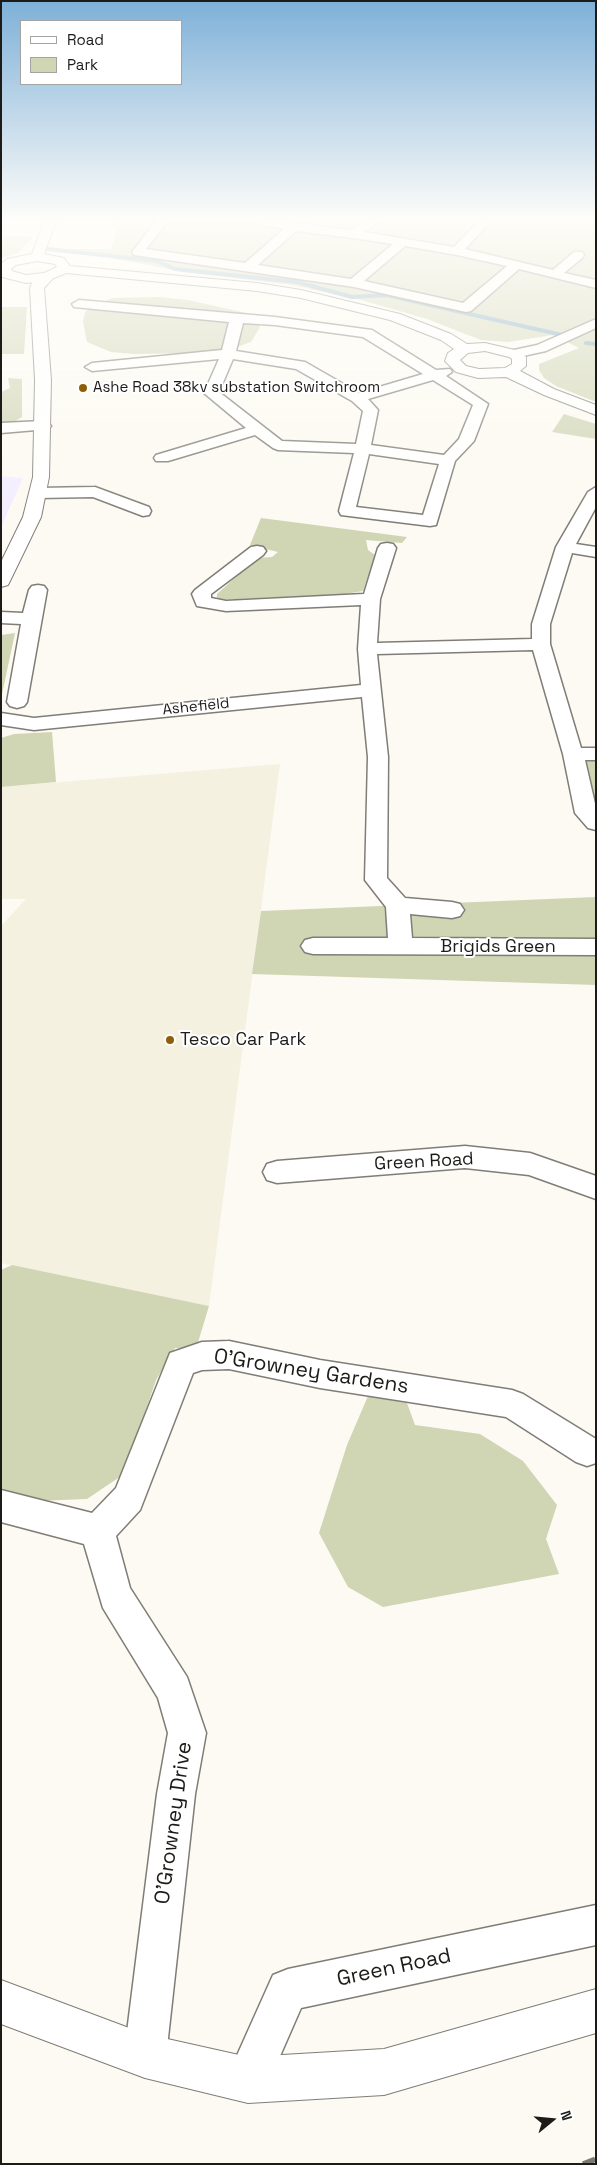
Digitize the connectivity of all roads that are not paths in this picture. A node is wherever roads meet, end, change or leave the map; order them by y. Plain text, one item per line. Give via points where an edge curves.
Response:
1 (40, 320) edge
2 (237, 320) edge
3 (257, 320) edge
4 (402, 320) edge
5 (596, 322) edge
6 (464, 349) junction
7 (228, 354) junction
8 (514, 354) junction
9 (92, 367) dead end
10 (448, 372) junction
11 (508, 372) junction
12 (357, 398) junction
13 (596, 410) edge
14 (43, 426) junction
15 (1, 428) edge
16 (258, 429) junction
17 (363, 449) junction
18 (162, 458) dead end
19 (448, 460) junction
20 (38, 492) junction
21 (596, 492) edge
22 (144, 511) dead end
23 (386, 548) dead end
24 (565, 548) junction
25 (256, 551) dead end
26 (596, 552) edge
27 (1, 581) edge
28 (38, 590) dead end
29 (371, 599) junction
30 (1, 617) edge
31 (31, 619) junction
32 (542, 644) junction
33 (367, 650) junction
34 (370, 690) junction
35 (17, 702) dead end
36 (1, 718) edge
37 (23, 724) junction
38 (1, 728) edge
39 (573, 754) junction
40 (596, 754) edge
41 (596, 823) edge
42 (398, 905) junction
43 (452, 910) dead end
44 (313, 946) dead end
45 (400, 946) junction
46 (596, 947) edge
47 (278, 1172) dead end
48 (596, 1188) edge
49 (587, 1451) dead end
50 (1, 1506) edge
51 (98, 1532) junction
52 (596, 1925) edge
53 (1, 2002) edge
54 (596, 2011) edge
55 (145, 2056) junction
56 (230, 2076) junction

1 - 14 main road
2 - 7 street
3 - 10 street via 367,333
4 - 6 main road via 446,337
5 - 8 street via 541,348
6 - 8 main road via 485,347
6 - 10 main road via 453,356
7 - 9 street
7 - 12 street via 300,365
7 - 16 street via 211,393
8 - 11 main road via 519,357 520,366
10 - 11 main road via 489,375
10 - 12 street
10 - 19 street via 481,404 466,441
11 - 13 main road
12 - 17 street via 371,410
14 - 15 street
14 - 20 main road
16 - 17 street via 278,445
16 - 18 street
17 - 19 street
17 - 19 street via 345,517 430,521
20 - 22 street via 94,492
20 - 27 main road via 28,527
21 - 24 street
23 - 29 street
24 - 26 street
24 - 32 street via 541,624
25 - 29 street via 205,590 201,594 203,602 226,606
28 - 31 street
29 - 33 street
30 - 31 street
31 - 35 street
32 - 33 street
32 - 39 street
33 - 34 street
34 - 37 street, Ashefield
34 - 42 street via 378,757 376,880
36 - 37 street
37 - 38 street, Ashefield
39 - 40 street
39 - 41 street via 586,813
42 - 43 street
42 - 45 street
44 - 45 street, Brigids Green
45 - 46 street, Brigids Green
47 - 48 street, Green Road via 465,1157 530,1164
49 - 51 street, O'Growney Gardens via 512,1404 320,1374 229,1355 202,1356 181,1363 128,1499
50 - 51 street
51 - 55 street, O'Growney Drive via 115,1596 174,1690 187,1733 176,1794
52 - 56 street, Green Road via 288,1990
53 - 55 main road
54 - 56 main road via 384,2072
55 - 56 main road

